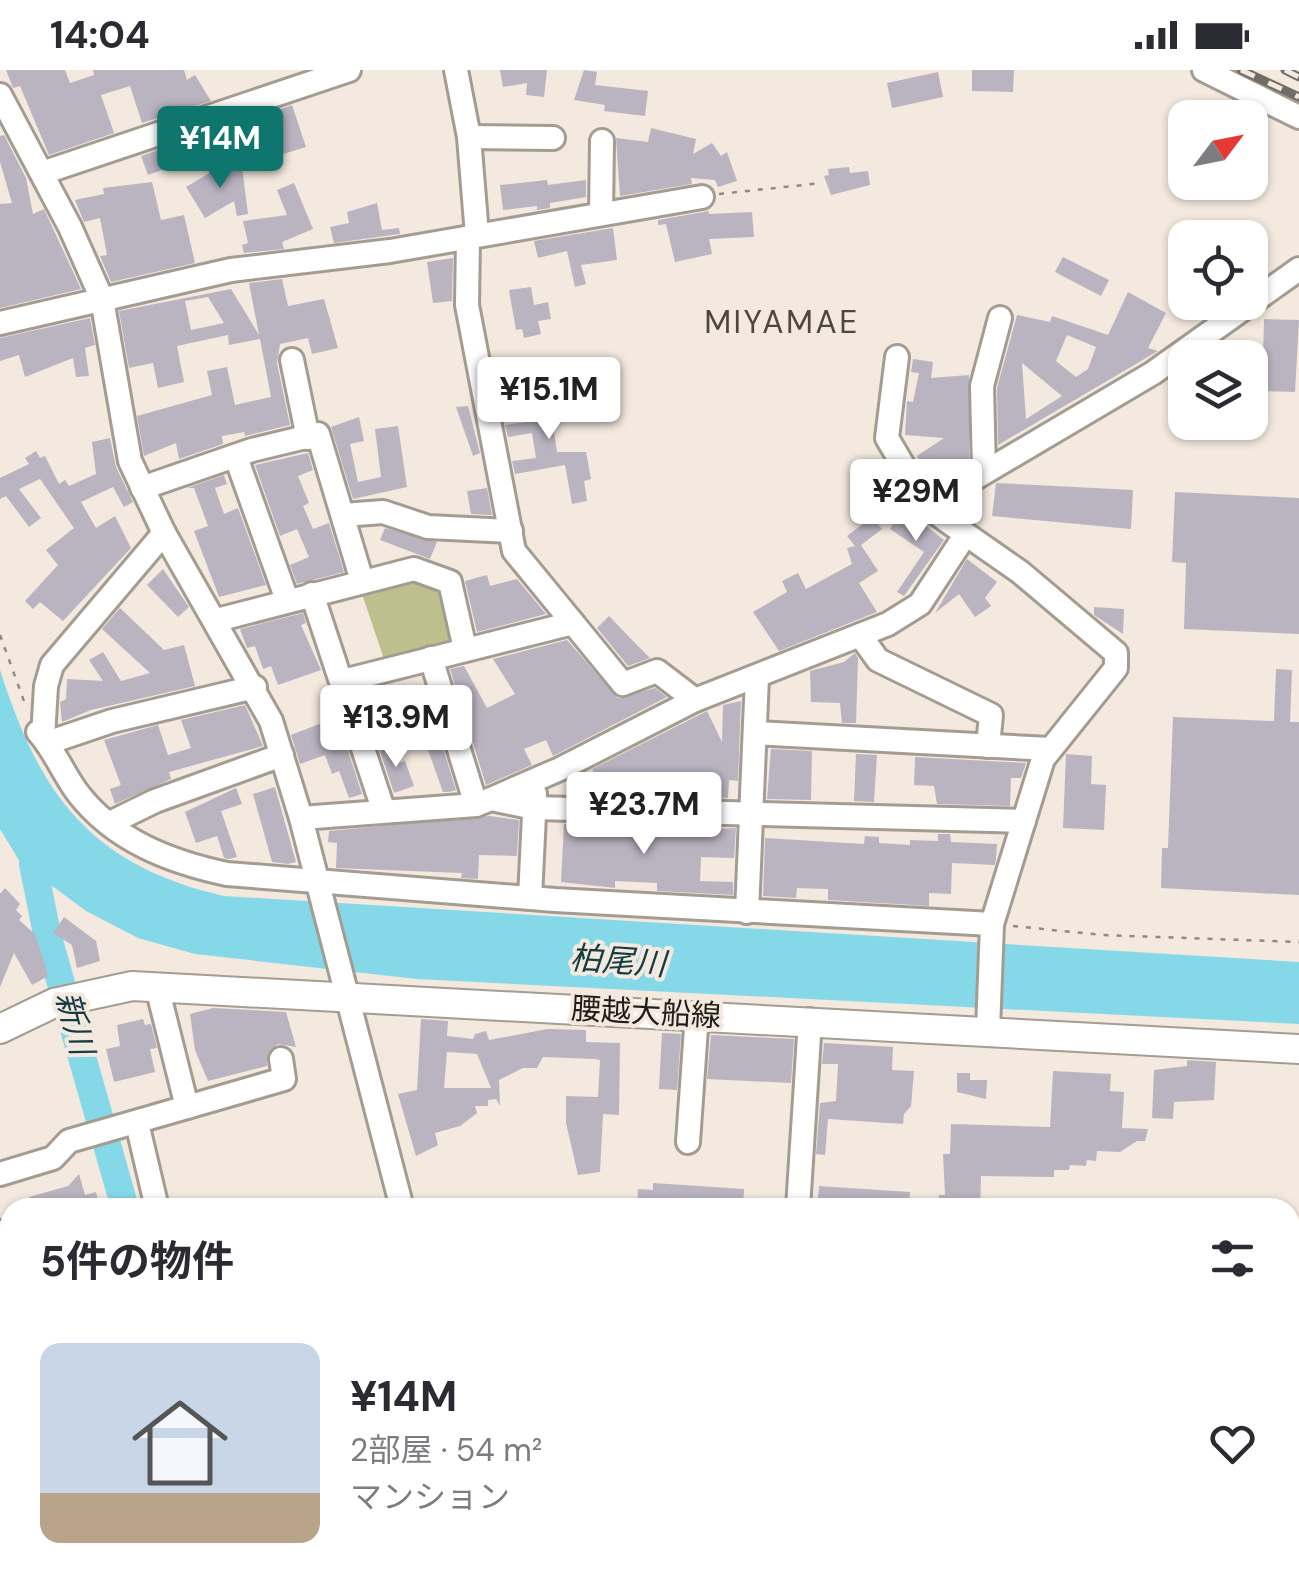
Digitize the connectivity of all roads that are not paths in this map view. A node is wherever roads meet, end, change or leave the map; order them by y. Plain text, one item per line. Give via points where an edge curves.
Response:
1 (349, 70) edge
2 (456, 70) edge
3 (1204, 70) edge
4 (0, 96) edge
5 (1299, 118) edge
6 (7, 122) edge
7 (470, 137) junction
8 (553, 138) dead end
9 (602, 142) dead end
10 (42, 173) junction
11 (702, 197) road end
12 (601, 214) junction
13 (472, 236) junction
14 (1299, 269) edge
15 (102, 299) junction
16 (1000, 318) dead end
17 (0, 323) edge
18 (897, 356) dead end
19 (292, 360) dead end
20 (308, 438) junction
21 (236, 457) junction
22 (984, 472) junction
23 (142, 488) junction
24 (343, 515) junction
25 (955, 529) junction
26 (511, 531) junction
27 (164, 533) junction
28 (362, 581) junction
29 (312, 594) junction
30 (287, 600) junction
31 (217, 620) junction
32 (573, 624) junction
33 (860, 635) junction
34 (466, 649) junction
35 (432, 658) junction
36 (757, 676) junction
37 (343, 681) junction
38 (255, 687) junction
39 (695, 700) junction
40 (755, 734) junction
41 (42, 737) junction
42 (988, 746) junction
43 (1050, 749) junction
44 (282, 755) junction
45 (536, 781) junction
46 (484, 802) junction
47 (534, 808) junction
48 (383, 809) junction
49 (752, 814) junction
50 (301, 818) junction
51 (1024, 822) junction
52 (110, 823) junction
53 (319, 887) junction
54 (530, 898) junction
55 (748, 912) junction
56 (992, 928) junction
57 (343, 987) junction
58 (157, 988) junction
59 (697, 1014) junction
60 (810, 1020) junction
61 (988, 1022) junction
62 (0, 1029) edge
63 (1299, 1049) edge
64 (281, 1059) dead end
65 (187, 1107) junction
66 (137, 1123) junction
67 (688, 1142) dead end
68 (0, 1174) edge
69 (155, 1198) edge
70 (399, 1198) edge
71 (799, 1198) edge

1 - 10 street
2 - 7 street
3 - 5 street
4 - 6 street
6 - 10 street
7 - 8 street
7 - 13 street
9 - 12 street
10 - 15 street
11 - 12 street
12 - 13 street
13 - 15 street via 231,270
13 - 26 street via 467,305
14 - 22 street via 1153,373
15 - 17 street
15 - 23 street via 125,444
16 - 22 street via 982,386
18 - 25 street via 888,438 927,506
19 - 20 street
20 - 21 street
20 - 24 street via 318,434
21 - 23 street
21 - 30 street
22 - 25 street via 960,486
23 - 27 street
24 - 26 street via 383,512 428,527
24 - 28 street
25 - 33 street via 920,604
25 - 43 street via 1006,561 1116,653 1116,668
26 - 32 street via 514,552
27 - 31 street
27 - 41 street via 52,664
28 - 29 street
28 - 34 street via 414,569 450,582
29 - 30 street
29 - 37 street
30 - 31 street
31 - 38 street
32 - 34 street
32 - 39 street via 623,684 657,670
33 - 36 street
33 - 42 street via 878,660 991,715
34 - 35 street
35 - 37 street
35 - 46 street
36 - 39 street
36 - 40 street
37 - 48 street
38 - 41 street
38 - 44 street
39 - 45 street
40 - 42 street
40 - 49 street
41 - 52 street via 82,799
42 - 43 street
43 - 51 street
44 - 50 street
44 - 52 street
45 - 46 street
45 - 47 street
46 - 47 street
46 - 48 street
47 - 49 street
47 - 54 street
48 - 50 street
49 - 51 street
49 - 55 street
50 - 53 street
51 - 56 street
52 - 53 street via 137,844 189,866
53 - 54 street
53 - 57 street
54 - 55 street
55 - 56 street
56 - 61 street
57 - 58 main road, 腰越大船線
57 - 59 main road, 腰越大船線
57 - 70 street
58 - 62 main road, 腰越大船線 via 132,986 67,999
58 - 65 street
59 - 60 main road, 腰越大船線
59 - 67 street
60 - 61 main road, 腰越大船線
60 - 71 street
61 - 63 main road, 腰越大船線
64 - 65 street via 284,1079
65 - 66 street
66 - 68 street via 69,1142 53,1158
66 - 69 street

